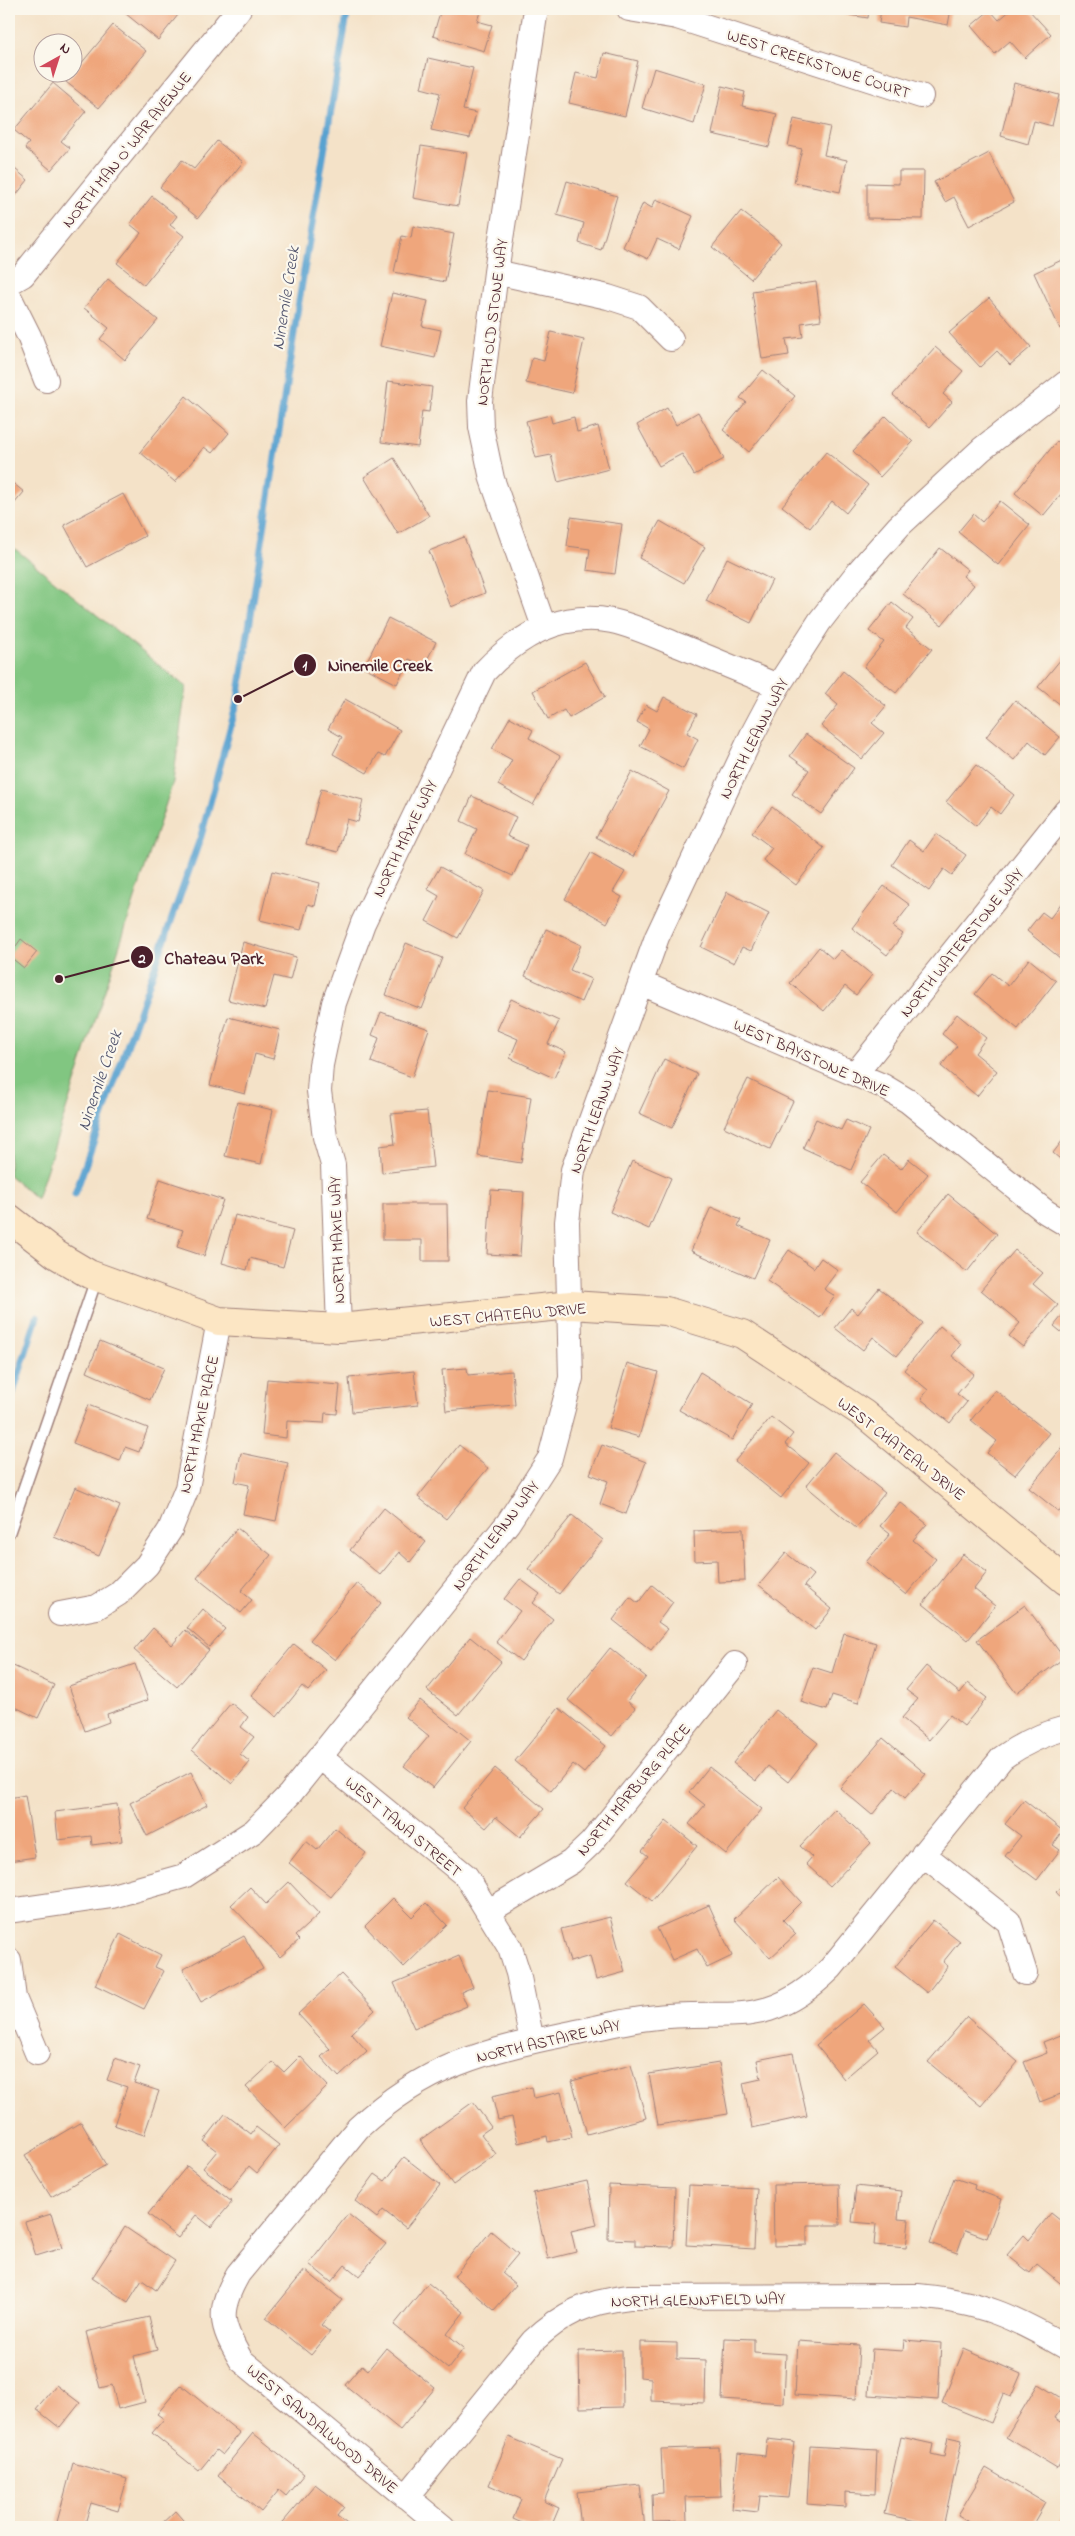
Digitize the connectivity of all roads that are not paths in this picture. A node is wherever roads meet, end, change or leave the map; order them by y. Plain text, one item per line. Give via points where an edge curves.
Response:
1 (239, 9) edge
2 (536, 9) edge
3 (629, 9) edge
4 (921, 96) dead end
5 (496, 272) junction
6 (9, 283) edge
7 (9, 296) edge
8 (671, 339) dead end
9 (46, 380) dead end
10 (1066, 383) edge
11 (544, 627) junction
12 (778, 686) junction
13 (1066, 811) edge
14 (641, 983) junction
15 (856, 1074) junction
16 (9, 1218) edge
17 (1066, 1224) edge
18 (97, 1277) junction
19 (571, 1305) junction
20 (219, 1322) junction
21 (339, 1328) junction
22 (9, 1532) edge
23 (1066, 1581) edge
24 (60, 1614) dead end
25 (735, 1664) dead end
26 (1066, 1728) edge
27 (320, 1757) junction
28 (923, 1854) junction
29 (9, 1911) edge
30 (489, 1911) junction
31 (9, 1960) edge
32 (1025, 1972) dead end
33 (532, 2041) junction
34 (37, 2053) dead end
35 (222, 2315) joint
36 (1066, 2347) edge
37 (406, 2497) junction
38 (443, 2527) edge

1 - 6 street, NORTH MAN O' WAR AVENUE via 23,275
2 - 5 street, NORTH OLD STONE WAY
3 - 4 street, WEST CREEKSTONE COURT via 677,17
5 - 8 street via 608,296 639,307
5 - 11 street, NORTH OLD STONE WAY via 480,401 480,427 492,479
7 - 9 street
10 - 12 street, NORTH LEANN WAY via 982,449 899,526 820,621
11 - 12 street, NORTH MAXIE WAY via 584,619 611,621
11 - 21 street, NORTH MAXIE WAY via 504,650 484,672 363,924 334,1003 319,1091 325,1137 333,1164
12 - 14 street, NORTH LEANN WAY via 667,913
13 - 15 street, NORTH WATERSTONE WAY
14 - 15 street, WEST BAYSTONE DRIVE
14 - 19 street, NORTH LEANN WAY via 573,1170 567,1222
15 - 17 street, WEST BAYSTONE DRIVE via 908,1101 1046,1212
16 - 18 street, WEST CHATEAU DRIVE via 57,1255
18 - 20 street, WEST CHATEAU DRIVE
18 - 22 lane
19 - 21 street, WEST CHATEAU DRIVE
19 - 23 street, WEST CHATEAU DRIVE via 666,1311 742,1334 864,1414
19 - 27 street, NORTH LEANN WAY via 571,1378 550,1458 508,1523
20 - 21 street, WEST CHATEAU DRIVE
20 - 24 street, NORTH MAXIE PLACE via 187,1488 170,1530 148,1565 118,1594 96,1607
25 - 30 street, NORTH MARBURG PLACE via 578,1856
26 - 28 street, NORTH ASTAIRE WAY via 1024,1743 1002,1758
27 - 29 street, NORTH LEANN WAY via 254,1831 184,1876 112,1896
27 - 30 street, WEST TANA STREET via 466,1876
28 - 32 street via 1009,1922
28 - 33 street, NORTH ASTAIRE WAY via 831,1968 790,2002 739,2016 649,2018
30 - 33 street, WEST TANA STREET via 510,1948
31 - 34 street via 14,1998
33 - 35 street, NORTH ASTAIRE WAY via 477,2054 425,2078 379,2109 339,2149 238,2274 226,2295
35 - 37 street, WEST SANDALWOOD DRIVE via 226,2335 241,2360
36 - 37 street, NORTH GLENNFIELD WAY via 995,2310 944,2298 629,2297 602,2300 552,2322 532,2341
37 - 38 street, WEST SANDALWOOD DRIVE

